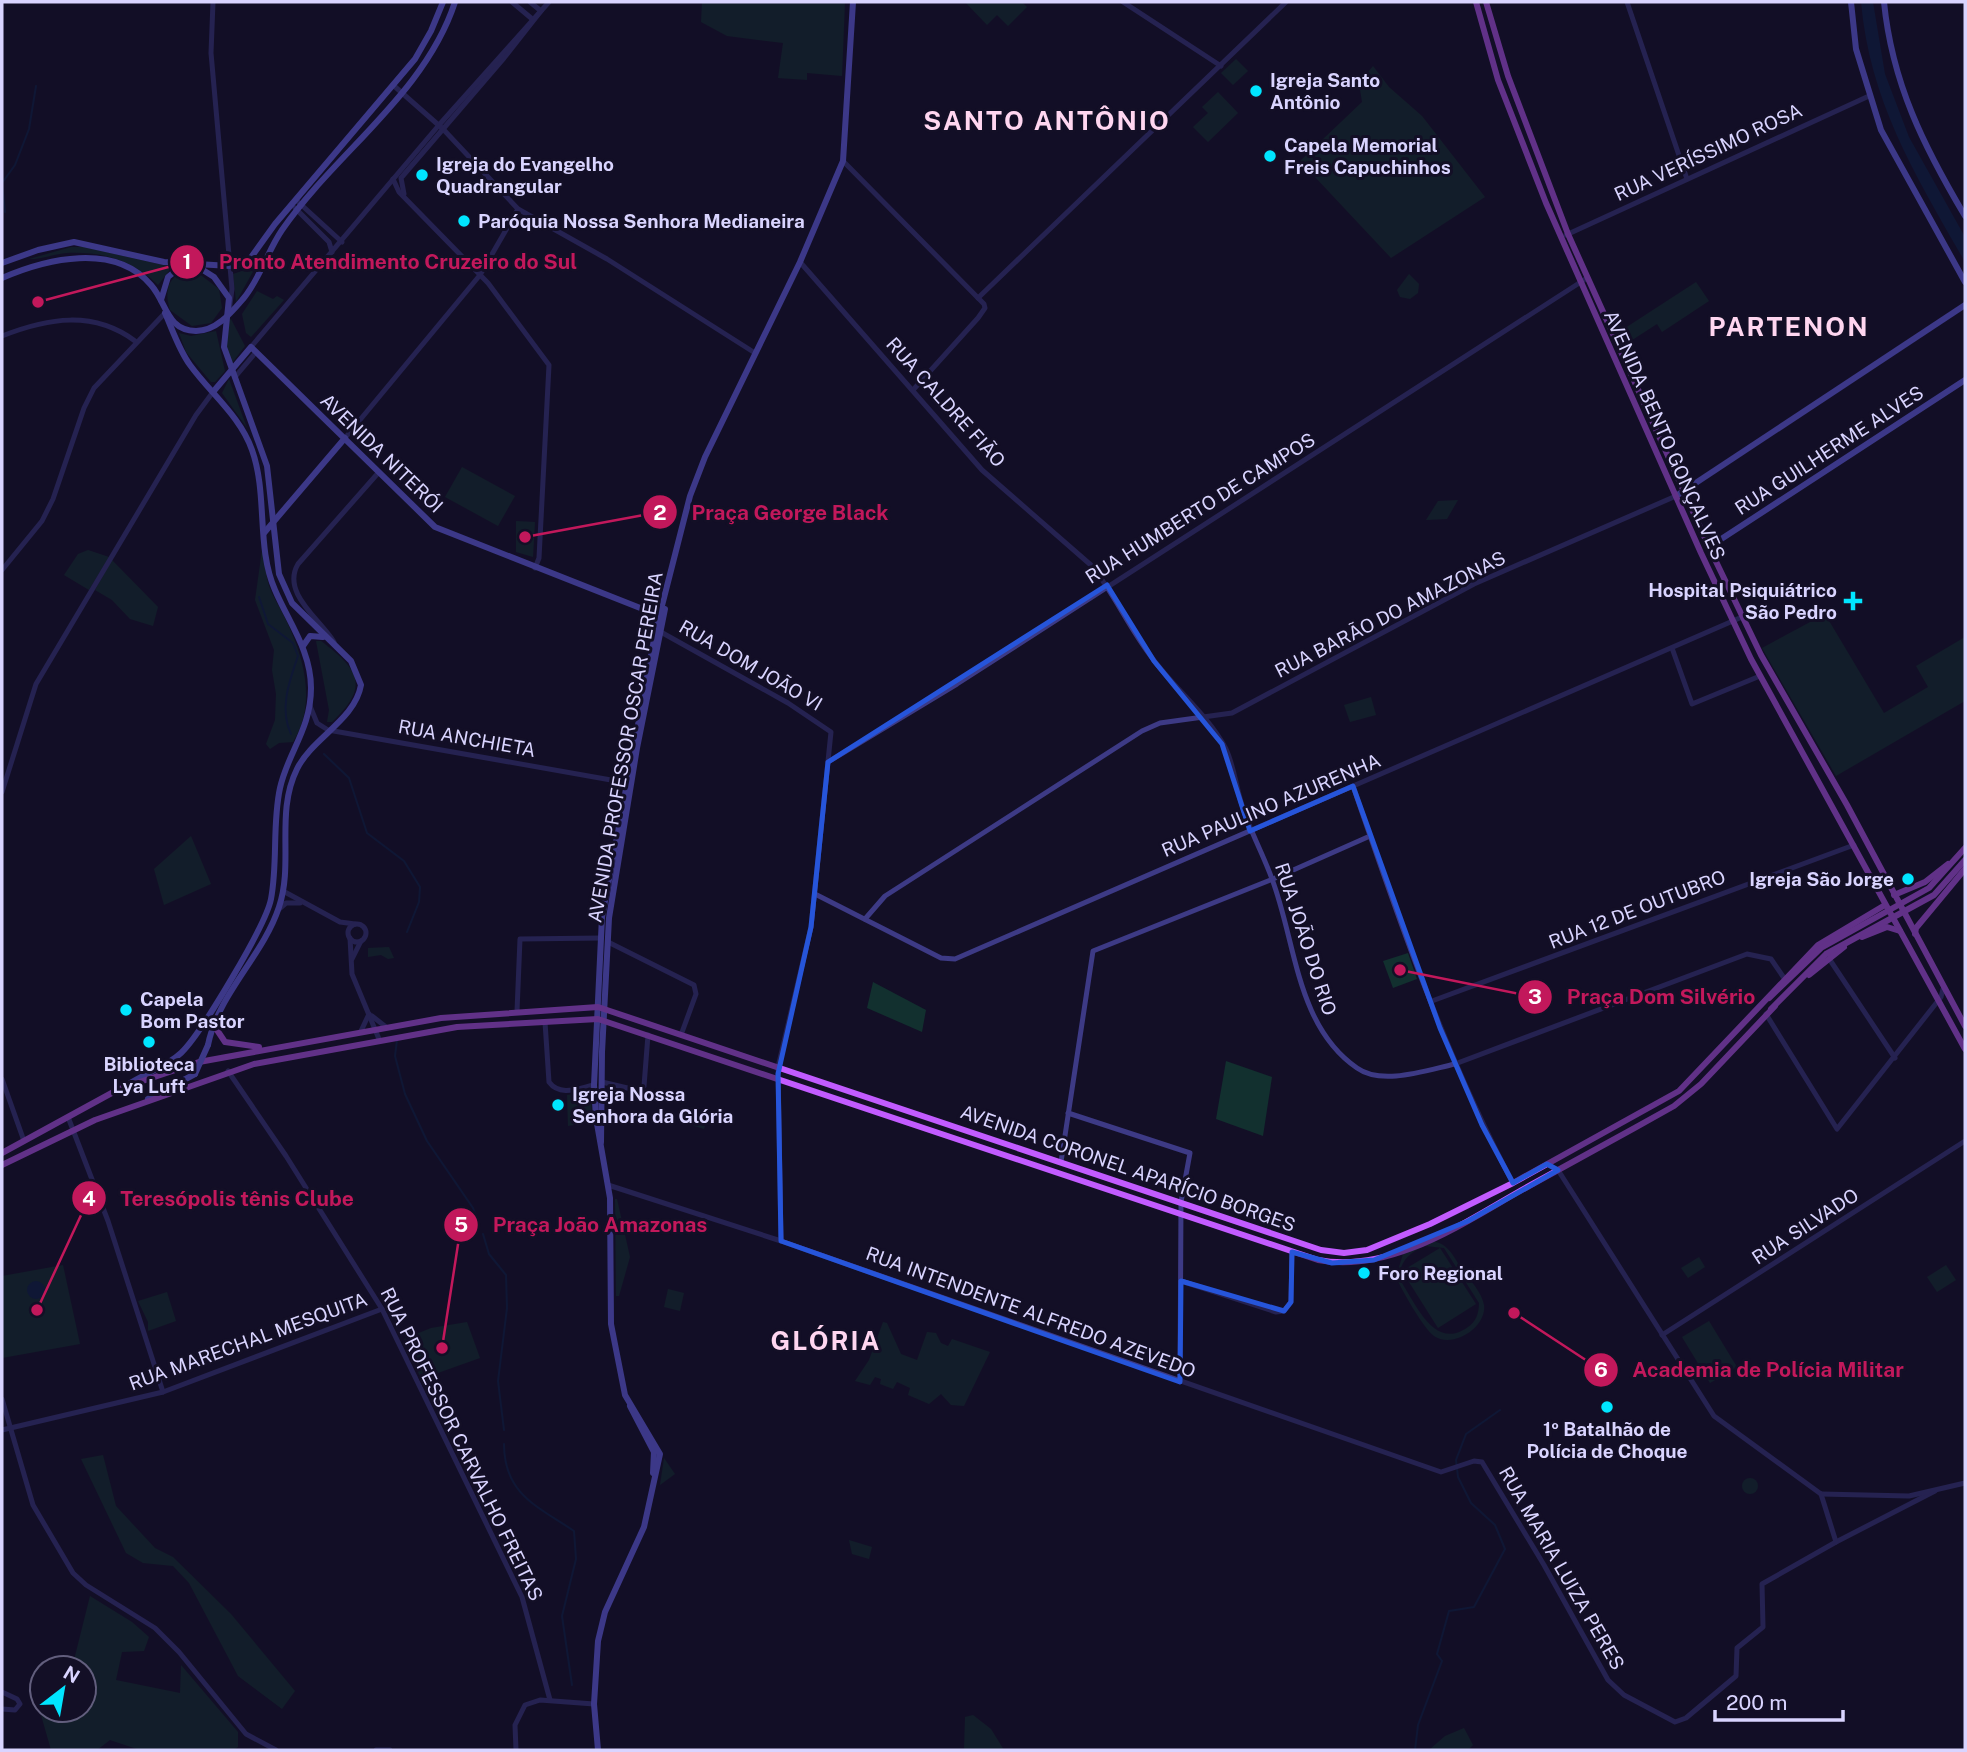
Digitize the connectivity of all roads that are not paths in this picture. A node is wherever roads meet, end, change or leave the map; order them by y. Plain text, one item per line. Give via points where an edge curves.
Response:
1 (213, 2) edge
2 (443, 2) edge
3 (455, 2) edge
4 (512, 2) edge
5 (530, 2) edge
6 (549, 2) edge
7 (853, 2) edge
8 (1124, 2) edge
9 (1286, 2) edge
10 (1476, 2) edge
11 (1486, 2) edge
12 (1627, 2) edge
13 (1850, 2) edge
14 (1884, 2) edge
15 (541, 11) junction
16 (531, 18) junction
17 (1221, 66) junction
18 (393, 85) junction
19 (400, 92) junction
20 (1869, 96) junction
21 (441, 127) junction
22 (844, 161) junction
23 (393, 179) junction
24 (1687, 179) junction
25 (405, 198) junction
26 (294, 202) junction
27 (518, 209) junction
28 (299, 210) junction
29 (1965, 216) edge
30 (1569, 234) junction
31 (1561, 237) junction
32 (342, 242) junction
33 (332, 253) junction
34 (227, 254) junction
35 (800, 262) junction
36 (2, 263) edge
37 (247, 263) junction
38 (184, 264) junction
39 (195, 265) junction
40 (217, 266) junction
41 (229, 267) junction
42 (480, 275) junction
43 (2, 278) edge
44 (1587, 278) junction
45 (1579, 282) junction
46 (1965, 282) edge
47 (978, 298) junction
48 (161, 300) junction
49 (1965, 305) edge
50 (229, 312) junction
51 (165, 313) junction
52 (2, 336) edge
53 (135, 341) junction
54 (253, 349) junction
55 (755, 353) junction
56 (233, 373) junction
57 (1965, 380) edge
58 (913, 390) junction
59 (213, 392) junction
60 (345, 438) junction
61 (379, 472) junction
62 (1685, 491) junction
63 (1676, 496) junction
64 (273, 522) junction
65 (264, 533) junction
66 (1709, 547) junction
67 (535, 568) junction
68 (2, 570) edge
69 (1107, 585) junction
70 (661, 617) junction
71 (1742, 617) junction
72 (1733, 621) junction
73 (658, 630) junction
74 (303, 646) junction
75 (338, 648) junction
76 (1672, 648) junction
77 (1760, 676) junction
78 (310, 706) junction
79 (1205, 718) junction
80 (328, 730) junction
81 (828, 762) junction
82 (5, 766) edge
83 (628, 784) junction
84 (1353, 786) junction
85 (2, 792) edge
86 (1250, 831) junction
87 (1370, 836) junction
88 (1854, 845) junction
89 (1965, 846) edge
90 (1965, 860) edge
91 (1965, 869) edge
92 (273, 876) junction
93 (1273, 879) junction
94 (1924, 882) junction
95 (283, 891) junction
96 (815, 894) junction
97 (1894, 895) junction
98 (1939, 901) junction
99 (307, 904) junction
100 (1885, 905) junction
101 (278, 910) junction
102 (865, 919) junction
103 (1860, 919) junction
104 (340, 922) junction
105 (355, 924) junction
106 (1900, 931) junction
107 (1868, 934) junction
108 (349, 935) junction
109 (1915, 935) junction
110 (361, 940) junction
111 (604, 940) junction
112 (1828, 957) junction
113 (352, 959) junction
114 (1784, 978) junction
115 (1943, 989) junction
116 (1432, 1001) junction
117 (1766, 1001) junction
118 (1938, 1002) junction
119 (602, 1008) junction
120 (517, 1011) junction
121 (1768, 1011) junction
122 (369, 1014) junction
123 (217, 1017) junction
124 (602, 1019) junction
125 (545, 1022) junction
126 (386, 1027) junction
127 (1965, 1027) edge
128 (374, 1029) junction
129 (361, 1031) junction
130 (648, 1035) junction
131 (681, 1035) junction
132 (379, 1039) junction
133 (268, 1048) junction
134 (1965, 1049) edge
135 (1895, 1058) junction
136 (1455, 1064) junction
137 (778, 1068) junction
138 (228, 1071) junction
139 (2, 1079) edge
140 (778, 1080) junction
141 (601, 1082) junction
142 (594, 1085) junction
143 (119, 1089) junction
144 (146, 1100) junction
145 (1068, 1113) junction
146 (68, 1117) junction
147 (74, 1129) junction
148 (24, 1141) junction
149 (1965, 1141) edge
150 (601, 1144) junction
151 (2, 1153) edge
152 (1061, 1162) junction
153 (1547, 1164) junction
154 (2, 1165) edge
155 (1558, 1170) junction
156 (1513, 1183) junction
157 (608, 1185) junction
158 (610, 1198) junction
159 (620, 1199) dead end
160 (1181, 1202) junction
161 (1183, 1215) junction
162 (781, 1241) junction
163 (1292, 1252) junction
164 (1181, 1281) junction
165 (382, 1309) junction
166 (1662, 1335) junction
167 (1180, 1382) junction
168 (163, 1392) junction
169 (2, 1399) edge
170 (630, 1406) junction
171 (9, 1427) junction
172 (2, 1430) edge
173 (648, 1440) junction
174 (660, 1450) junction
175 (1441, 1472) joint
176 (1965, 1483) edge
177 (1935, 1491) junction
178 (1821, 1494) junction
179 (652, 1495) junction
180 (1836, 1542) junction
181 (2, 1692) edge
182 (550, 1700) junction
183 (594, 1704) junction
184 (2, 1710) edge
185 (275, 1750) edge
186 (380, 1750) edge
187 (390, 1750) edge
188 (516, 1750) edge
189 (598, 1750) edge

1 - 34 street via 211,53
2 - 18 main road via 432,31
3 - 19 main road via 434,52
4 - 16 street
5 - 15 street
6 - 15 street
7 - 22 main road, AVENIDA PROFESSOR OSCAR PEREIRA
8 - 17 street
9 - 17 street
10 - 31 main road, AVENIDA BENTO GONÇALVES via 1498,80
11 - 30 main road, AVENIDA BENTO GONÇALVES via 1508,76
12 - 24 street
13 - 20 main road
14 - 29 main road via 1900,86 1933,163
15 - 16 street
15 - 21 street
16 - 21 street
17 - 47 street
18 - 19 street
18 - 26 main road
19 - 21 street
19 - 28 main road
20 - 24 street, RUA VERÍSSIMO ROSA
20 - 46 main road via 1892,152
21 - 23 street
21 - 25 street via 401,178
21 - 27 street
22 - 35 main road, AVENIDA PROFESSOR OSCAR PEREIRA
22 - 47 street
23 - 25 street
23 - 32 street
24 - 30 street, RUA VERÍSSIMO ROSA
25 - 42 street
26 - 28 street
26 - 37 main road
27 - 42 street
27 - 55 street
28 - 32 street
28 - 33 street via 329,242
28 - 50 main road via 283,229 253,286
30 - 31 street, RUA VERÍSSIMO ROSA
30 - 44 main road, AVENIDA BENTO GONÇALVES
31 - 45 main road, AVENIDA BENTO GONÇALVES
32 - 33 street
33 - 54 street
34 - 37 street
34 - 40 street
34 - 41 street
35 - 55 main road, AVENIDA PROFESSOR OSCAR PEREIRA
35 - 58 street, RUA CALDRE FIÃO
36 - 38 main road via 74,243
37 - 41 main road
38 - 39 main road
38 - 48 main road via 168,277
39 - 40 main road
39 - 50 main road via 224,288
40 - 41 main road
41 - 50 street
42 - 60 street
42 - 67 street via 549,365 545,478
43 - 48 main road via 64,258 113,262 139,273
44 - 45 street, RUA HUMBERTO DE CAMPOS
44 - 62 main road, AVENIDA BENTO GONÇALVES
45 - 63 main road, AVENIDA BENTO GONÇALVES
45 - 69 street, RUA HUMBERTO DE CAMPOS
47 - 58 street via 985,308
48 - 51 main road
49 - 62 main road, RUA BARÃO DO AMAZONAS
50 - 51 main road via 213,328 192,331
50 - 56 main road via 224,347
51 - 53 street
51 - 59 main road via 183,354
52 - 53 street via 44,321 79,319 120,330
53 - 68 street via 94,388 42,521
54 - 56 main road
54 - 60 main road, AVENIDA NITERÓI
55 - 70 main road, AVENIDA PROFESSOR OSCAR PEREIRA via 695,480
56 - 59 main road
56 - 64 main road via 267,466
57 - 66 main road, RUA GUILHERME ALVES
58 - 69 street, RUA CALDRE FIÃO via 982,470 1046,523
59 - 65 main road via 251,448
59 - 82 street via 36,684
60 - 61 main road, AVENIDA NITERÓI
60 - 64 main road
61 - 67 main road, AVENIDA NITERÓI via 435,527
61 - 75 street via 292,575 298,597
62 - 63 main road, RUA BARÃO DO AMAZONAS
62 - 66 main road, AVENIDA BENTO GONÇALVES
63 - 72 main road, AVENIDA BENTO GONÇALVES
63 - 79 street, RUA BARÃO DO AMAZONAS via 1474,584 1232,713
64 - 65 main road
64 - 75 main road via 285,591
65 - 74 main road via 274,589
66 - 71 main road, AVENIDA BENTO GONÇALVES
67 - 70 main road, AVENIDA NITERÓI
69 - 79 street, RUA CALDRE FIÃO via 1154,661
69 - 81 street, RUA HUMBERTO DE CAMPOS
70 - 73 main road, AVENIDA PROFESSOR OSCAR PEREIRA
71 - 72 street, RUA PAULINO AZURENHA
71 - 97 main road, AVENIDA BENTO GONÇALVES
72 - 76 street, RUA PAULINO AZURENHA
72 - 77 main road, AVENIDA BENTO GONÇALVES
73 - 81 street, RUA DOM JOÃO VI via 829,728
73 - 83 main road, AVENIDA PROFESSOR OSCAR PEREIRA
74 - 75 main road via 314,635
74 - 78 main road via 309,665
75 - 80 main road via 356,668 361,685 355,703
76 - 77 street via 1692,704
76 - 84 street, RUA PAULINO AZURENHA
77 - 88 main road, AVENIDA BENTO GONÇALVES
78 - 80 street via 317,723
78 - 92 main road via 281,786
79 - 86 street, RUA JOÃO DO RIO via 1227,753
79 - 102 street, RUA BARÃO DO AMAZONAS via 1160,723 1142,731 885,896
80 - 83 street, RUA ANCHIETA
80 - 95 main road via 309,750 289,789
81 - 96 street
82 - 85 street
83 - 111 main road, AVENIDA PROFESSOR OSCAR PEREIRA
84 - 86 street, RUA PAULINO AZURENHA
84 - 87 street
86 - 93 street, RUA JOÃO DO RIO
86 - 102 street, RUA PAULINO AZURENHA via 954,959 941,958
87 - 93 street
87 - 116 street
88 - 100 main road, AVENIDA BENTO GONÇALVES
88 - 116 street, RUA 12 DE OUTUBRO
89 - 94 main road
89 - 117 main road, bridge via 1929,888 1821,948
90 - 121 main road, bridge via 1934,895 1826,954
91 - 98 main road
92 - 95 main road
92 - 143 main road via 270,906 262,923 198,1034 161,1068
93 - 136 street, RUA JOÃO DO RIO via 1317,1026 1354,1066 1381,1075
93 - 145 street via 1093,951
94 - 97 main road
94 - 98 main road via 1928,897
95 - 99 street
95 - 101 main road
96 - 102 street, RUA PAULINO AZURENHA
96 - 137 street
97 - 109 main road, AVENIDA BENTO GONÇALVES
98 - 109 main road
99 - 101 street via 286,903
99 - 104 street
100 - 103 main road, AVENIDA CORONEL APARÍCIO BORGES
100 - 106 main road, AVENIDA BENTO GONÇALVES
101 - 123 main road
103 - 107 main road via 1868,926
103 - 114 main road, AVENIDA CORONEL APARÍCIO BORGES via 1818,945
104 - 105 street
104 - 108 street
105 - 108 street
105 - 110 street via 365,930
106 - 107 main road, AVENIDA CORONEL APARÍCIO BORGES via 1887,927
106 - 118 main road, AVENIDA BENTO GONÇALVES
107 - 112 main road, AVENIDA CORONEL APARÍCIO BORGES
108 - 110 street
108 - 113 street
109 - 115 main road, AVENIDA BENTO GONÇALVES
110 - 113 street
111 - 119 main road, AVENIDA PROFESSOR OSCAR PEREIRA
111 - 120 street via 520,939
111 - 131 street via 694,985 696,994
112 - 121 main road, AVENIDA CORONEL APARÍCIO BORGES
112 - 135 street
113 - 122 street via 356,986
114 - 117 main road, AVENIDA CORONEL APARÍCIO BORGES
114 - 136 street, RUA JOÃO DO RIO via 1770,959 1747,954
115 - 118 street
115 - 127 main road, AVENIDA BENTO GONÇALVES
116 - 136 street
117 - 153 main road, AVENIDA CORONEL APARÍCIO BORGES via 1679,1091
118 - 134 main road, AVENIDA BENTO GONÇALVES
118 - 135 street
119 - 120 main road, AVENIDA CORONEL APARÍCIO BORGES
119 - 124 main road, AVENIDA PROFESSOR OSCAR PEREIRA
119 - 131 main road, AVENIDA CORONEL APARÍCIO BORGES
120 - 126 main road, AVENIDA CORONEL APARÍCIO BORGES
121 - 135 street via 1837,1129
121 - 155 main road, AVENIDA CORONEL APARÍCIO BORGES via 1688,1097
122 - 126 street
122 - 128 street
122 - 129 street
123 - 133 main road via 217,1030 225,1042
123 - 144 main road, bridge via 200,1068 187,1080
124 - 125 main road, AVENIDA CORONEL APARÍCIO BORGES
124 - 130 main road, AVENIDA CORONEL APARÍCIO BORGES
124 - 141 main road, AVENIDA PROFESSOR OSCAR PEREIRA
124 - 142 main road, AVENIDA PROFESSOR OSCAR PEREIRA
125 - 132 main road, AVENIDA CORONEL APARÍCIO BORGES via 457,1027
125 - 142 street via 549,1082 560,1091
126 - 128 main road, AVENIDA CORONEL APARÍCIO BORGES
128 - 129 main road, AVENIDA CORONEL APARÍCIO BORGES
128 - 132 street
129 - 133 main road, AVENIDA CORONEL APARÍCIO BORGES
130 - 140 main road, AVENIDA CORONEL APARÍCIO BORGES
130 - 141 street via 640,1091
131 - 137 main road, AVENIDA CORONEL APARÍCIO BORGES
132 - 138 main road, AVENIDA CORONEL APARÍCIO BORGES
133 - 143 main road, AVENIDA CORONEL APARÍCIO BORGES via 199,1062
136 - 156 street
137 - 140 street
137 - 152 main road, AVENIDA CORONEL APARÍCIO BORGES
138 - 144 main road, AVENIDA CORONEL APARÍCIO BORGES
138 - 165 street, RUA PROFESSOR CARVALHO FREITAS
139 - 148 street
140 - 161 main road, AVENIDA CORONEL APARÍCIO BORGES
140 - 162 street
141 - 150 main road, AVENIDA PROFESSOR OSCAR PEREIRA
142 - 150 main road, AVENIDA PROFESSOR OSCAR PEREIRA
143 - 146 main road, AVENIDA CORONEL APARÍCIO BORGES
144 - 147 main road, AVENIDA CORONEL APARÍCIO BORGES
145 - 152 street
145 - 160 street via 1190,1153
146 - 147 street
146 - 148 main road, AVENIDA CORONEL APARÍCIO BORGES
147 - 154 main road, AVENIDA CORONEL APARÍCIO BORGES
147 - 168 street
148 - 151 main road, AVENIDA CORONEL APARÍCIO BORGES
149 - 166 street, RUA SILVADO
150 - 157 main road, AVENIDA PROFESSOR OSCAR PEREIRA
152 - 160 main road, AVENIDA CORONEL APARÍCIO BORGES
153 - 155 street
153 - 156 main road, AVENIDA CORONEL APARÍCIO BORGES
155 - 163 main road, AVENIDA CORONEL APARÍCIO BORGES via 1468,1221 1374,1260 1332,1263
155 - 166 street
156 - 160 main road, AVENIDA CORONEL APARÍCIO BORGES via 1430,1224 1355,1252 1321,1250
157 - 158 main road, AVENIDA PROFESSOR OSCAR PEREIRA
157 - 162 street, RUA INTENDENTE ALFREDO AZEVEDO
158 - 159 main road
158 - 170 main road, AVENIDA PROFESSOR OSCAR PEREIRA via 613,1336
160 - 161 street
161 - 163 main road, AVENIDA CORONEL APARÍCIO BORGES
161 - 164 street
162 - 167 street, RUA INTENDENTE ALFREDO AZEVEDO
163 - 164 street via 1291,1302 1284,1311
164 - 167 street
165 - 168 street, RUA MARECHAL MESQUITA
165 - 182 street, RUA PROFESSOR CARVALHO FREITAS via 522,1597
166 - 178 street via 1714,1416
167 - 175 street, RUA INTENDENTE ALFREDO AZEVEDO
168 - 171 street, RUA MARECHAL MESQUITA
169 - 171 street
170 - 173 main road, AVENIDA PROFESSOR OSCAR PEREIRA
170 - 174 main road, AVENIDA PROFESSOR OSCAR PEREIRA
171 - 172 street, RUA MARECHAL MESQUITA
171 - 185 street via 33,1505 73,1573 155,1628 246,1734
173 - 174 main road
173 - 179 main road, AVENIDA PROFESSOR OSCAR PEREIRA via 654,1452
174 - 179 main road, AVENIDA PROFESSOR OSCAR PEREIRA
175 - 180 street, RUA MARIA LUIZA PERES via 1478,1461 1485,1465 1598,1665 1617,1690 1675,1721 1736,1676 1737,1647 1765,1622 1762,1584
176 - 177 street
177 - 178 street via 1885,1497
177 - 180 street
178 - 180 street
179 - 183 main road, AVENIDA PROFESSOR OSCAR PEREIRA via 644,1527 605,1612 598,1641
181 - 184 street via 20,1704 15,1710
182 - 183 street
182 - 188 street via 533,1702 520,1711 515,1725
183 - 189 main road, AVENIDA PROFESSOR OSCAR PEREIRA
186 - 187 street

